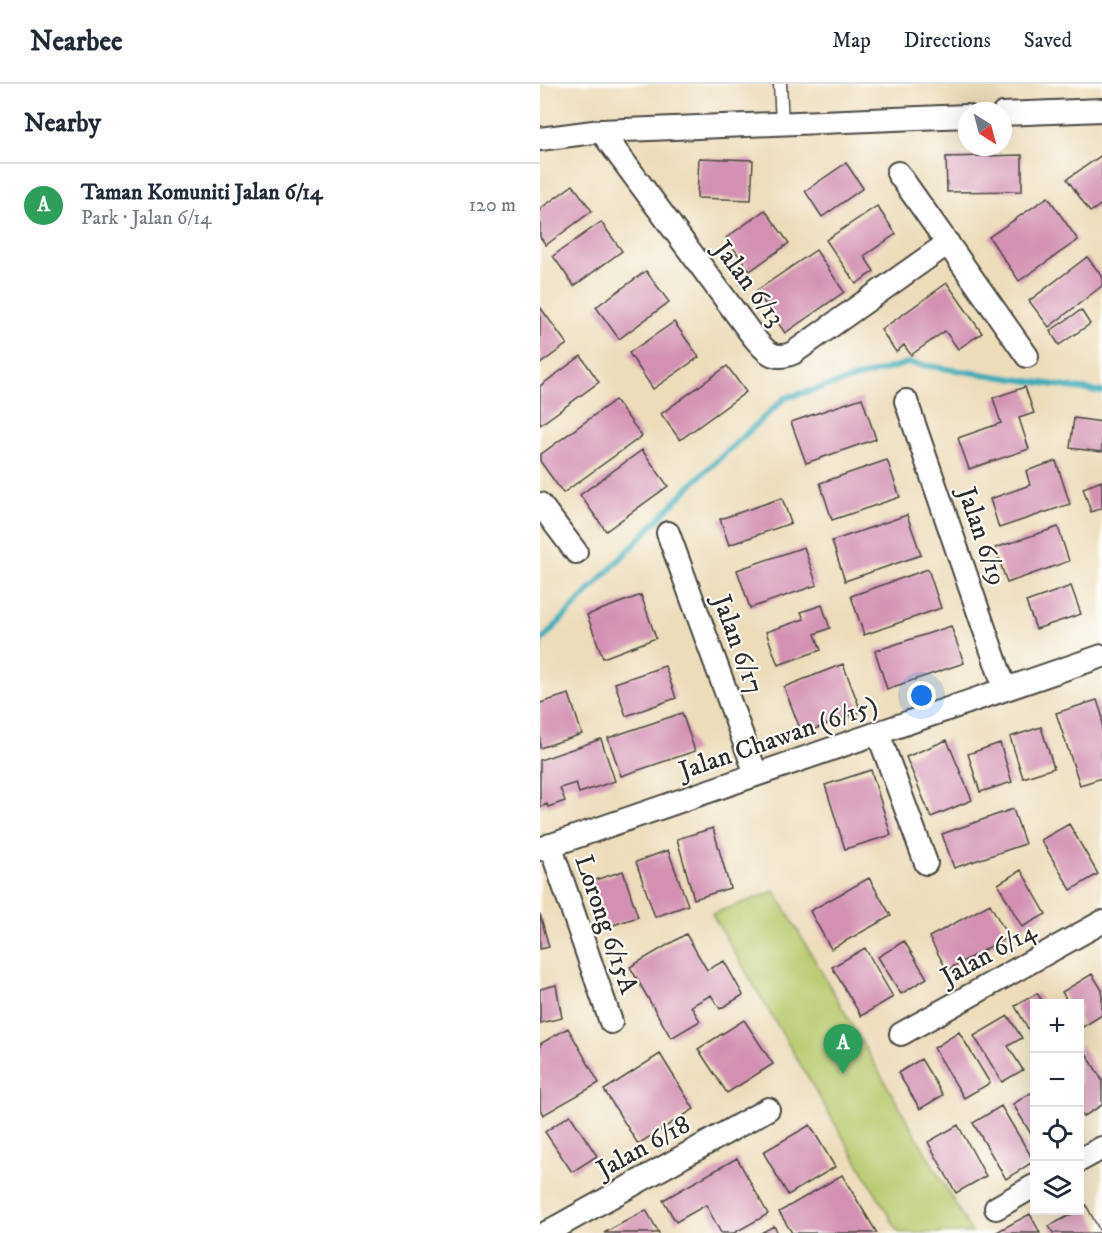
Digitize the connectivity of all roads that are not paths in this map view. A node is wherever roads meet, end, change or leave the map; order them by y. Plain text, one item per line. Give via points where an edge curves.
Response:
1 (780, 84) edge
2 (1102, 110) edge
3 (1012, 114) edge
4 (958, 116) edge
5 (782, 123) junction
6 (601, 131) junction
7 (540, 139) edge
8 (898, 173) dead end
9 (948, 243) junction
10 (1028, 356) dead end
11 (906, 401) dead end
12 (540, 504) edge
13 (668, 533) dead end
14 (576, 552) dead end
15 (1102, 656) edge
16 (1005, 689) junction
17 (878, 733) junction
18 (756, 774) junction
19 (545, 847) edge
20 (926, 863) dead end
21 (1102, 922) edge
22 (611, 1022) dead end
23 (901, 1034) dead end
24 (768, 1109) dead end
25 (1102, 1148) edge
26 (1084, 1158) edge
27 (1030, 1189) edge
28 (996, 1208) dead end
29 (546, 1233) edge

1 - 5 lane
2 - 3 street
4 - 5 street
5 - 6 street
6 - 7 street
6 - 9 street, Jalan 6/13 via 752,335 769,354 777,357 793,353
8 - 9 street
9 - 10 street
11 - 16 street, Jalan 6/19
12 - 14 street
13 - 18 street, Jalan 6/17
15 - 16 street, Jalan Chawan (6/15)
16 - 17 street, Jalan Chawan (6/15)
17 - 18 street, Jalan Chawan (6/15)
17 - 20 street
18 - 19 street, Jalan Chawan (6/15)
19 - 22 street, Lorong 6/15A
21 - 23 street, Jalan 6/14
24 - 29 street, Jalan 6/18
25 - 26 street
27 - 28 street

